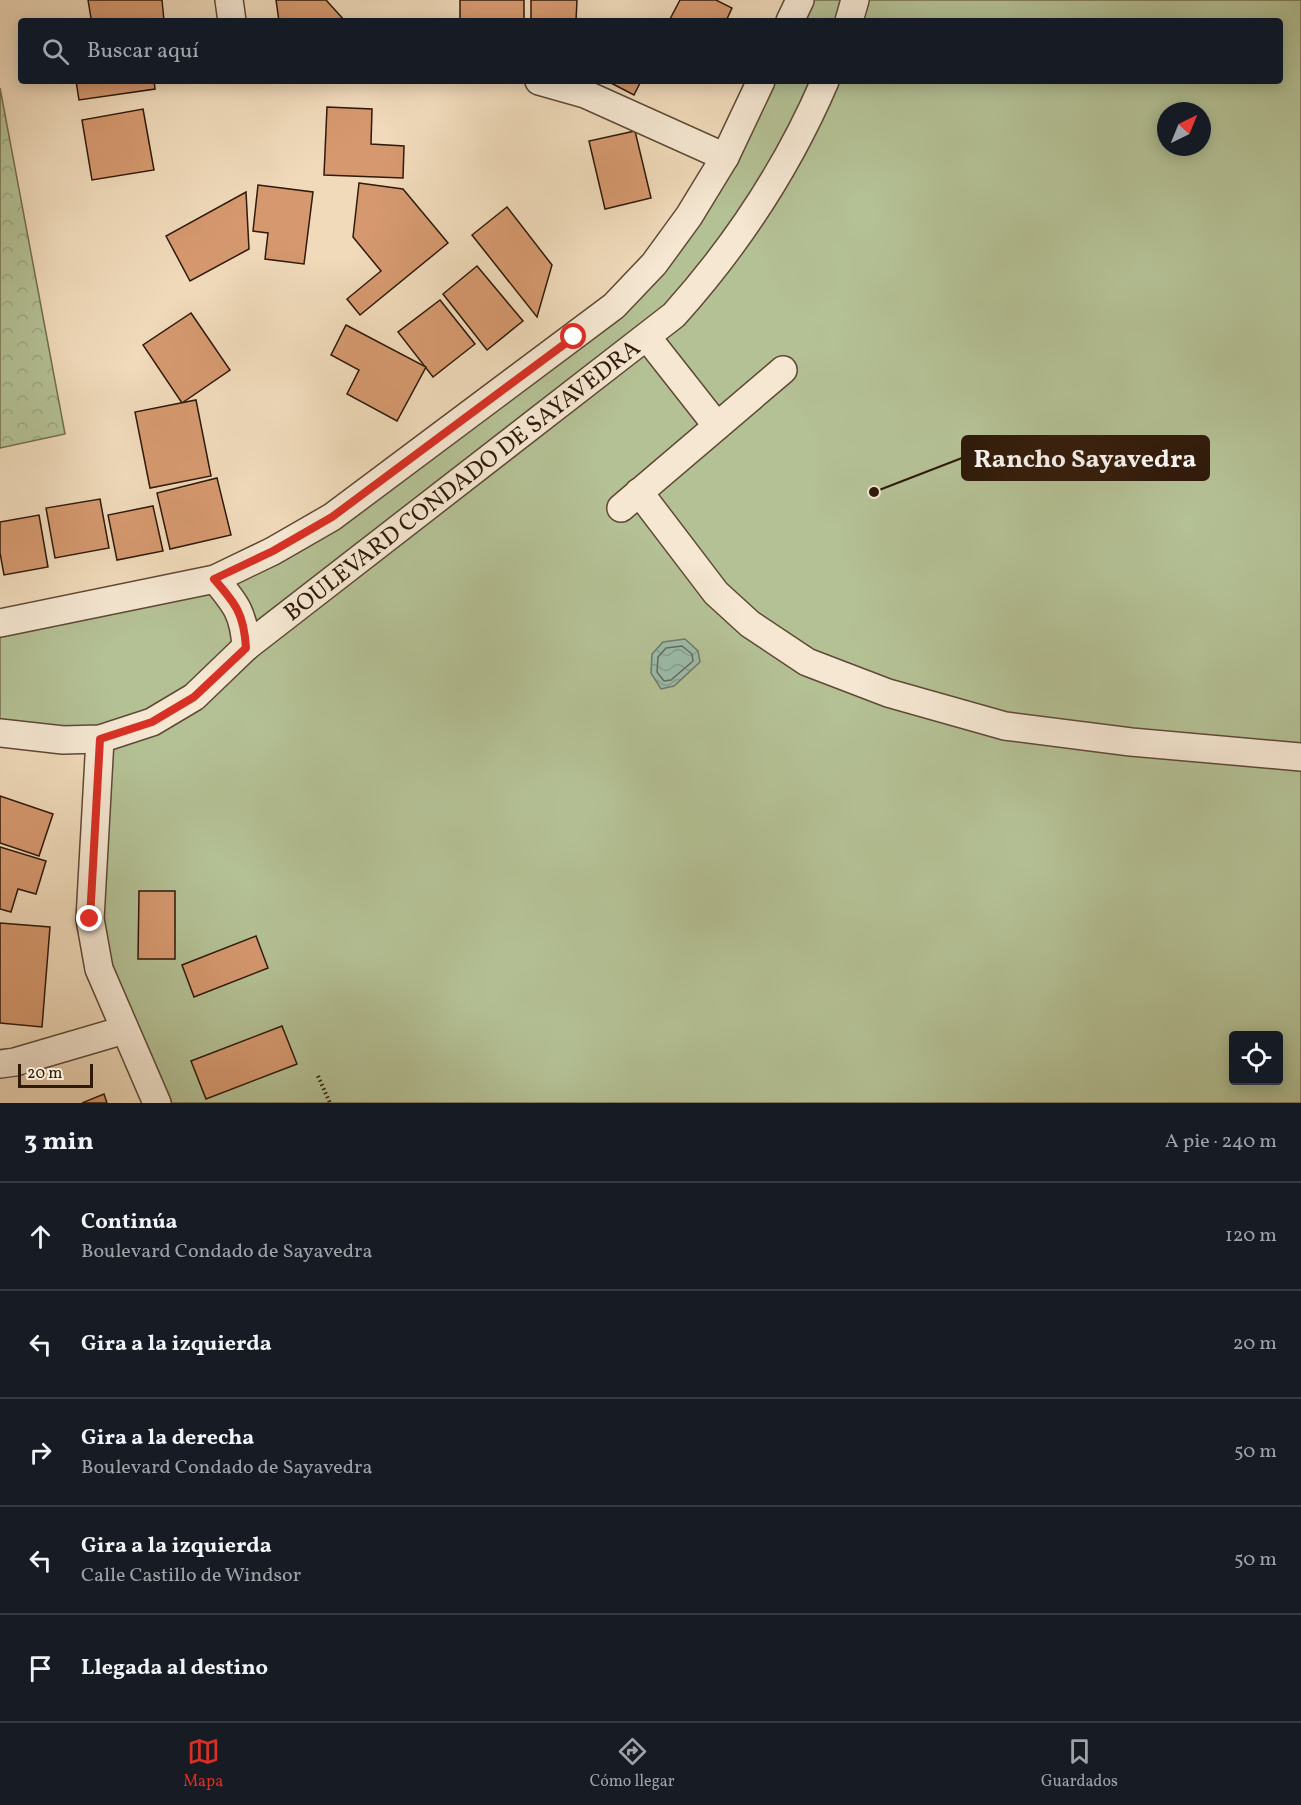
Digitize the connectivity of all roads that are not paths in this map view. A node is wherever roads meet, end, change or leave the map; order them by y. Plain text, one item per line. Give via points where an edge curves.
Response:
1 (229, 0) edge
2 (800, 0) edge
3 (855, 0) edge
4 (232, 18) edge
5 (791, 18) edge
6 (850, 18) edge
7 (550, 84) edge
8 (760, 84) edge
9 (824, 84) edge
10 (725, 157) junction
11 (646, 337) junction
12 (783, 370) dead end
13 (717, 426) junction
14 (214, 579) junction
15 (0, 623) edge
16 (246, 648) junction
17 (0, 733) edge
18 (100, 739) junction
19 (1301, 757) edge
20 (124, 1030) junction
21 (0, 1064) edge
22 (157, 1103) edge

1 - 4 street
2 - 5 street
3 - 6 street
7 - 10 street via 585,94
8 - 10 street, BOULEVARD CONDADO DE SAYAVEDRA
9 - 11 street, BOULEVARD CONDADO DE SAYAVEDRA via 793,147 744,228 674,315
10 - 14 street, BOULEVARD CONDADO DE SAYAVEDRA via 654,264 614,306 332,517
11 - 13 street
11 - 16 street, BOULEVARD CONDADO DE SAYAVEDRA
12 - 13 street
13 - 19 street via 630,500 716,593 750,624 807,662 888,693 1005,726
14 - 15 street, BOULEVARD CONDADO DE SAYAVEDRA
14 - 16 street via 234,602 244,625
16 - 18 street, BOULEVARD CONDADO DE SAYAVEDRA via 194,697 152,722
17 - 18 street, BOULEVARD CONDADO DE SAYAVEDRA via 63,740
18 - 20 street via 90,919 99,969
20 - 21 street
20 - 22 street

